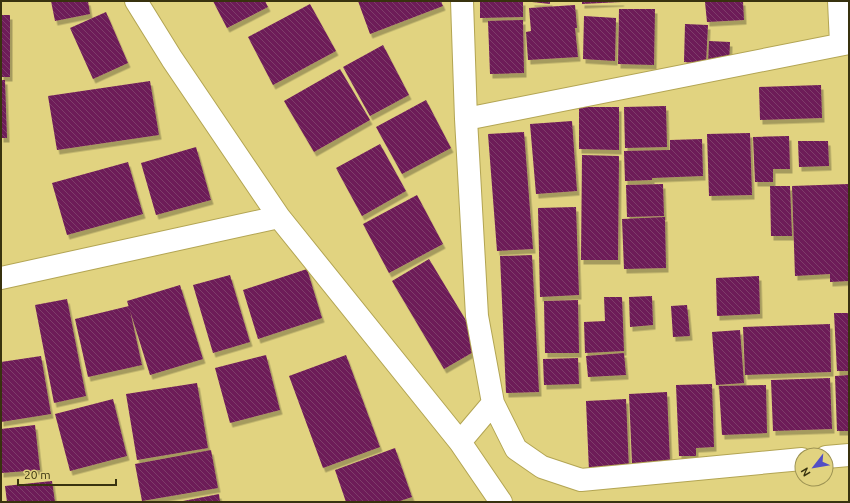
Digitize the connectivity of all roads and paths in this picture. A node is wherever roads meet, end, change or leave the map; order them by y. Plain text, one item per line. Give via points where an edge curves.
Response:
1 (136, 1) edge
2 (462, 1) edge
3 (838, 1) edge
4 (845, 44) edge
5 (466, 119) junction
6 (280, 217) junction
7 (1, 278) edge
8 (493, 403) junction
9 (460, 442) junction
10 (849, 455) edge
11 (834, 456) edge
12 (794, 460) edge
13 (501, 502) edge

1 - 6 street via 172,59
2 - 5 street
3 - 4 street
4 - 5 street
5 - 8 street via 477,316
6 - 7 street
6 - 9 street
8 - 9 street
8 - 12 street via 516,449 542,467 582,480
9 - 13 street
10 - 11 street

